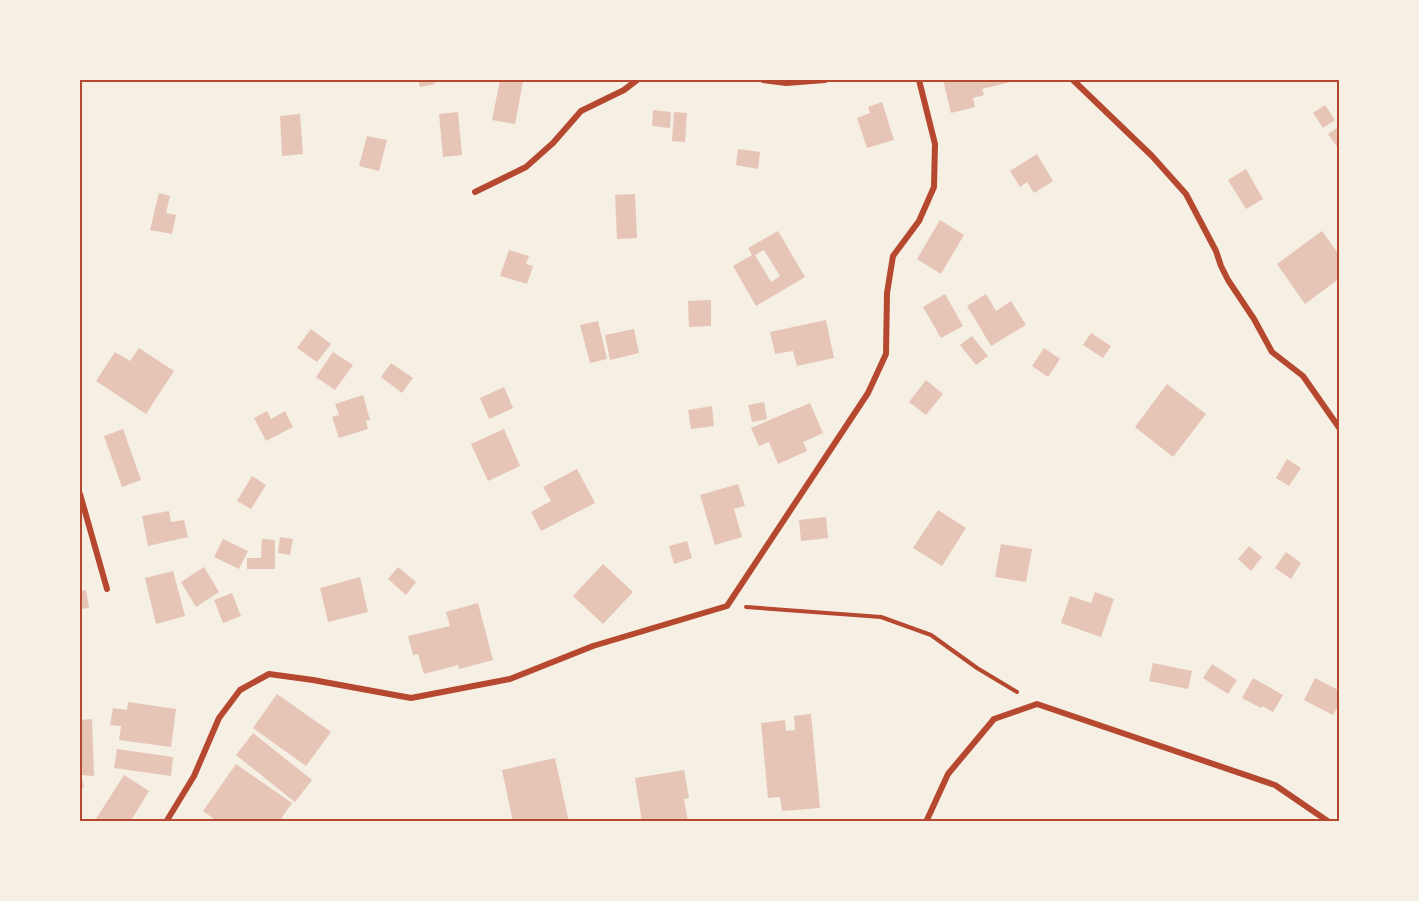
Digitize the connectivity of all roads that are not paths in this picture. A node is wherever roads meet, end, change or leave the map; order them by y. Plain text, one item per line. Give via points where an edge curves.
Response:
1 (637, 80) edge
2 (764, 80) edge
3 (825, 80) edge
4 (919, 80) edge
5 (1073, 80) edge
6 (475, 192) dead end
7 (1340, 429) edge
8 (80, 494) edge
9 (107, 589) dead end
10 (166, 822) edge
11 (926, 822) edge
12 (1329, 822) edge

1 - 6 street via 581,111 526,167
2 - 3 street
4 - 10 street via 935,144 934,187 919,221 893,256 887,293 886,354 868,393 727,606 593,646 510,679 411,698 269,674 240,690 219,718 194,776
5 - 7 street via 1186,194 1228,280 1268,346 1303,376
8 - 9 street
11 - 12 street via 948,774 994,719 1036,704 1275,785

